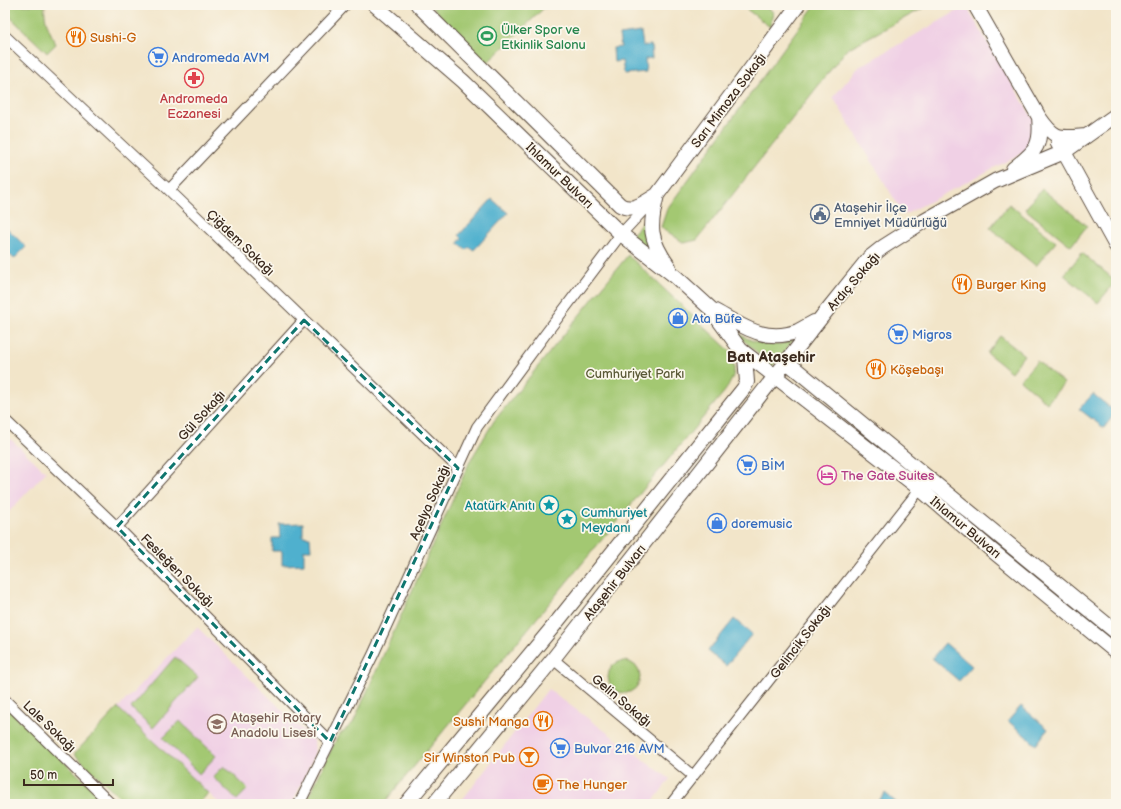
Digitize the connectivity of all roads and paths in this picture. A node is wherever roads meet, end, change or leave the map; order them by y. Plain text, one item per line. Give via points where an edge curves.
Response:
1 (345, 5) edge
2 (375, 5) edge
3 (418, 5) edge
4 (798, 5) edge
5 (975, 5) edge
6 (5, 36) edge
7 (1116, 115) edge
8 (1039, 117) junction
9 (1048, 131) junction
10 (1086, 136) junction
11 (1064, 152) junction
12 (1000, 179) junction
13 (168, 190) junction
14 (657, 195) junction
15 (621, 234) junction
16 (1116, 246) edge
17 (676, 277) junction
18 (710, 308) junction
19 (820, 319) junction
20 (304, 320) junction
21 (740, 348) junction
22 (787, 362) junction
23 (775, 376) junction
24 (5, 420) edge
25 (458, 468) junction
26 (924, 484) junction
27 (117, 527) junction
28 (1116, 632) edge
29 (1116, 652) edge
30 (553, 659) junction
31 (5, 700) edge
32 (330, 742) junction
33 (693, 776) junction
34 (422, 785) junction
35 (440, 801) edge
36 (111, 804) edge
37 (299, 804) edge
38 (406, 804) edge
39 (417, 804) edge
40 (671, 804) edge

1 - 13 street
2 - 15 main road, Ihlamur Bulvarı via 462,81
3 - 14 main road, Ihlamur Bulvarı via 620,205 635,207
4 - 14 main road, Sarı Mimoza Sokağı
5 - 8 main road
6 - 13 street, Çiğdem Sokağı
7 - 10 main road, Ardıç Sokağı
8 - 9 main road
8 - 12 main road via 1040,139 1034,152
9 - 10 main road via 1064,138
9 - 11 main road
10 - 11 main road, Ardıç Sokağı
11 - 12 main road, Ardıç Sokağı
11 - 16 main road
12 - 19 main road, Ardıç Sokağı via 883,247 869,258
13 - 20 street, Çiğdem Sokağı
14 - 15 street, Açelya Sokağı
14 - 17 main road via 653,212 654,242
15 - 17 main road, Ihlamur Bulvarı
15 - 25 street, Açelya Sokağı via 477,427
17 - 18 main road, Ihlamur Bulvarı
18 - 19 main road, Ardıç Sokağı via 755,332 766,335 797,331
18 - 21 main road, Ihlamur Bulvarı
19 - 22 main road, Ataşehir Bulvarı
20 - 25 street, Çiğdem Sokağı
20 - 27 street, Gül Sokağı
21 - 23 main road, Ihlamur Bulvarı
21 - 34 main road, Ataşehir Bulvarı via 747,368 747,382 744,388 552,628
22 - 23 main road, Ataşehir Bulvarı
22 - 26 main road, Ihlamur Bulvarı
23 - 26 main road, Ihlamur Bulvarı
23 - 30 main road, Ataşehir Bulvarı
24 - 27 street, Fesleğen Sokağı
25 - 32 street, Açelya Sokağı via 373,655
26 - 28 main road, Ihlamur Bulvarı
26 - 29 main road, Ihlamur Bulvarı via 989,548
26 - 33 street, Gelincik Sokağı
27 - 32 street, Fesleğen Sokağı
30 - 33 street, Gelin Sokağı
30 - 35 main road, Ataşehir Bulvarı
31 - 36 street, Lale Sokağı
32 - 37 street, Açelya Sokağı
33 - 40 street, Gelincik Sokağı
34 - 38 main road, Ataşehir Bulvarı
34 - 39 main road

